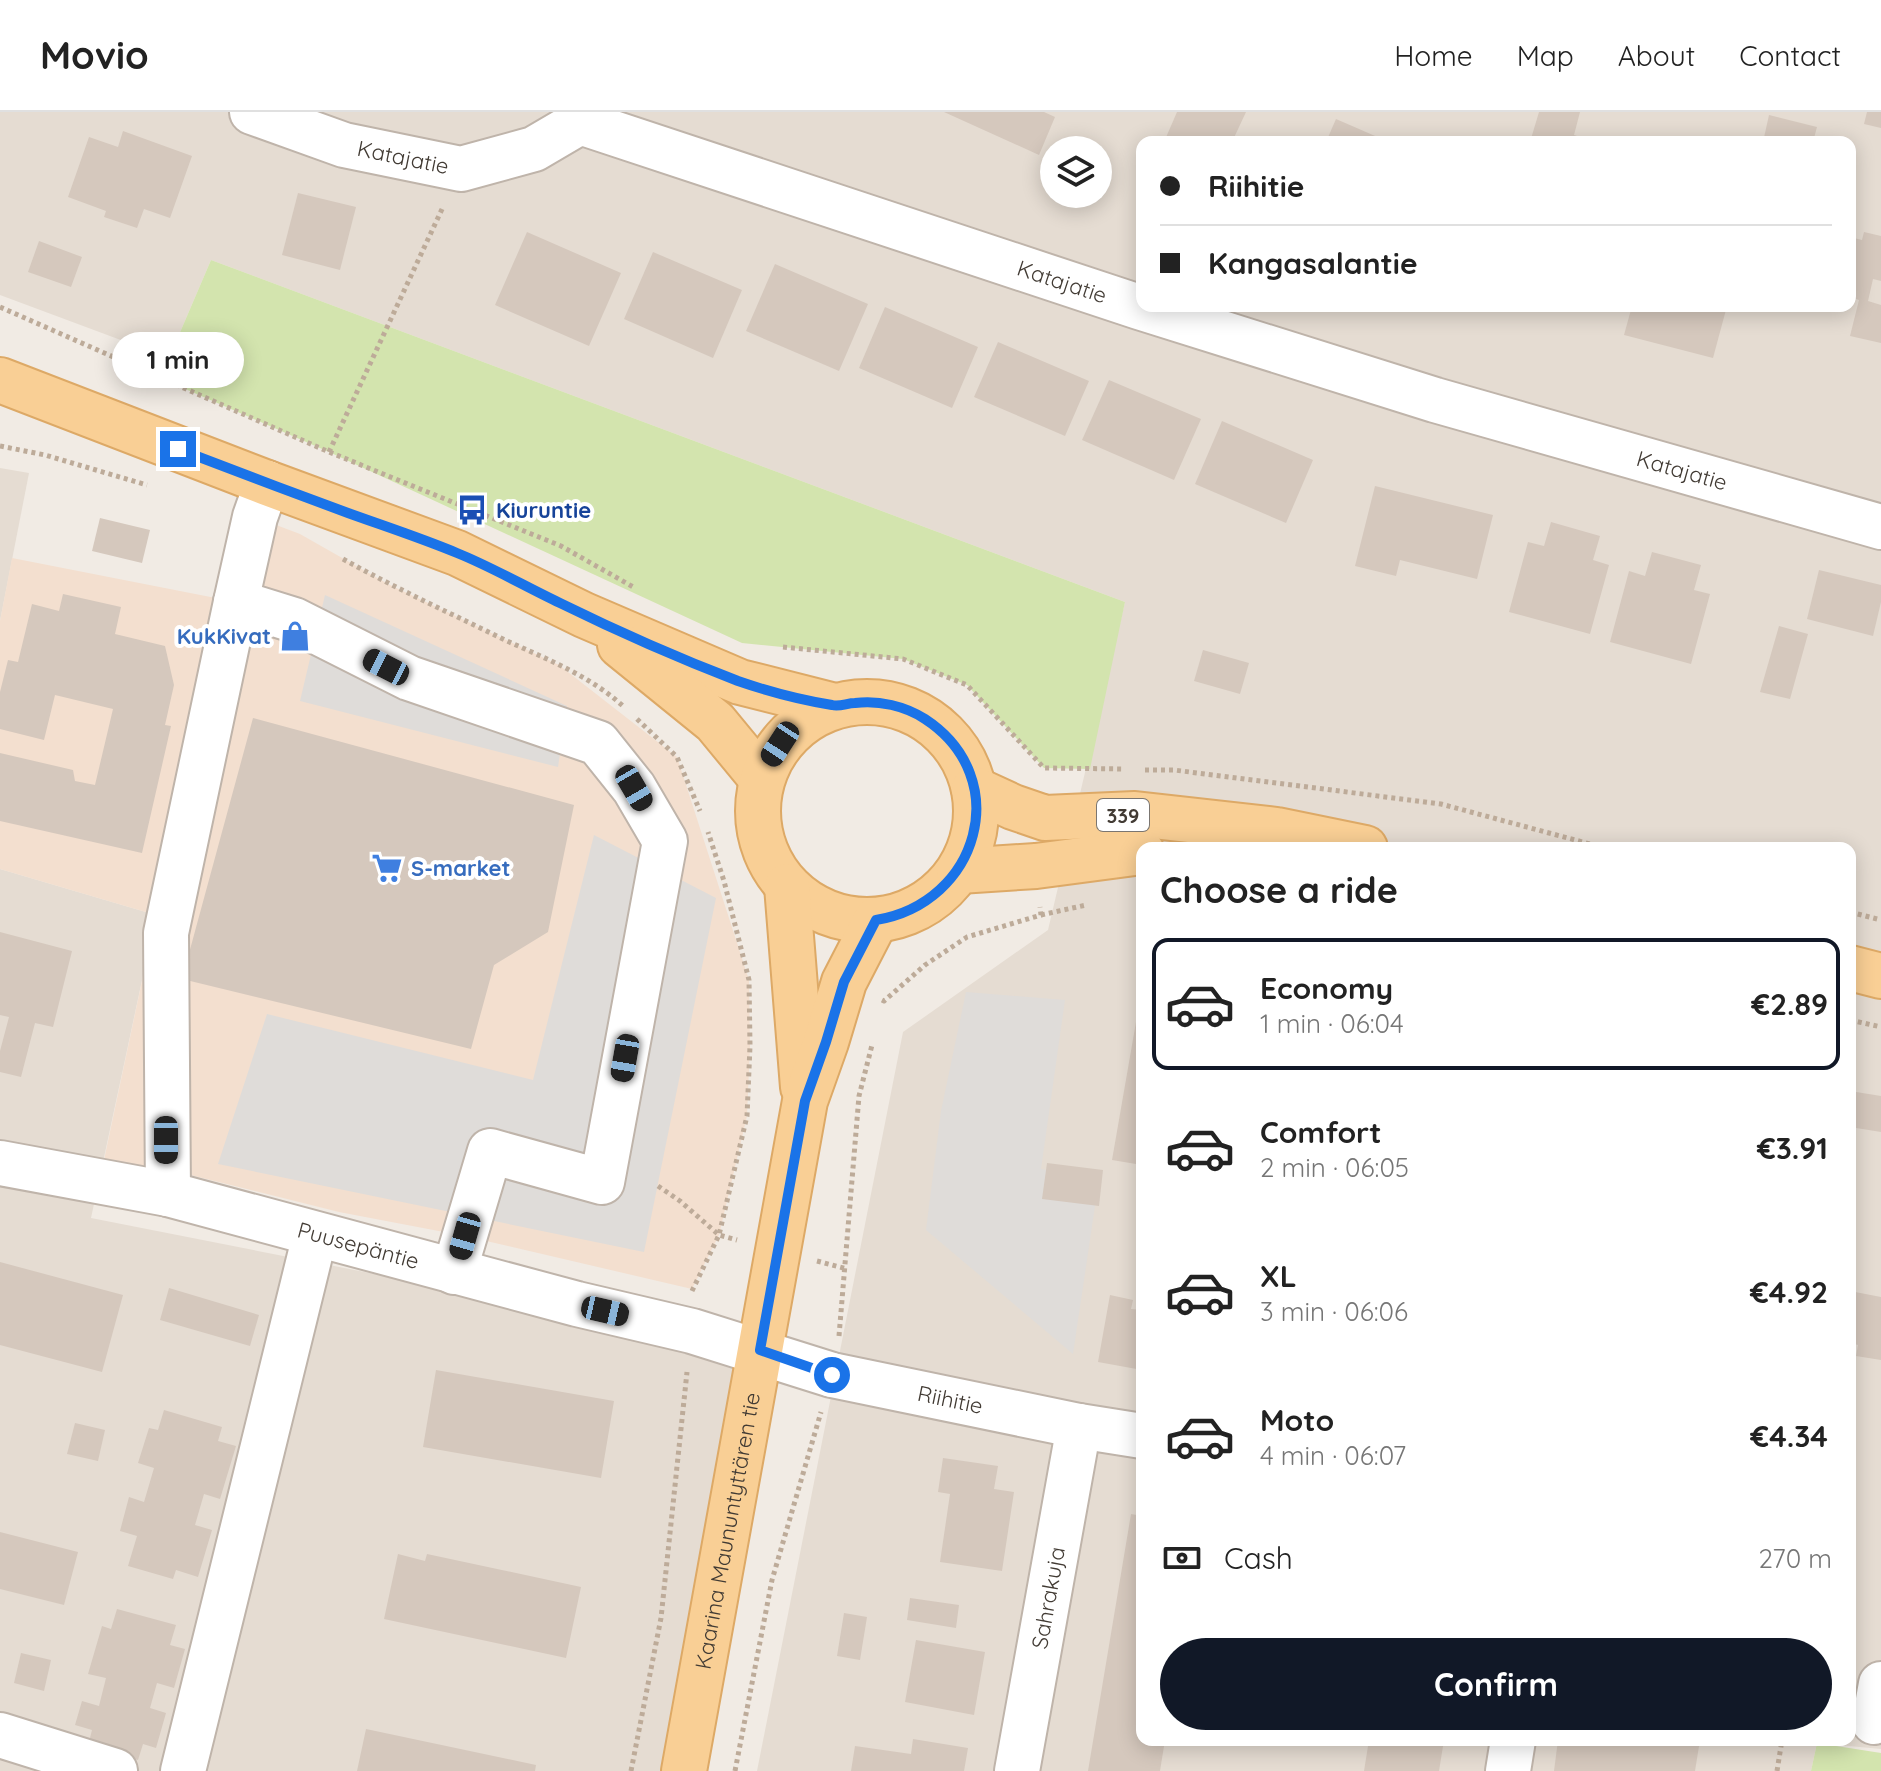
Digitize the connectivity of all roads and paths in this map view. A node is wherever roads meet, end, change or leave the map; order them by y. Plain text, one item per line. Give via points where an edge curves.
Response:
1 (252, 112) edge
2 (582, 117) edge
3 (461, 169) junction
4 (1136, 306) edge
5 (0, 307) edge
6 (1156, 312) edge
7 (0, 380) edge
8 (329, 452) junction
9 (267, 483) junction
10 (1881, 527) edge
11 (637, 589) dead end
12 (236, 602) junction
13 (584, 615) junction
14 (772, 646) dead end
15 (835, 706) junction
16 (1044, 768) junction
17 (762, 779) junction
18 (974, 789) junction
19 (1045, 818) junction
20 (1277, 830) junction
21 (1208, 842) edge
22 (1336, 842) edge
23 (1583, 842) edge
24 (1136, 853) edge
25 (1036, 866) junction
26 (959, 871) junction
27 (787, 886) junction
28 (1856, 914) edge
29 (876, 920) junction
30 (1881, 920) edge
31 (1856, 970) edge
32 (1881, 976) edge
33 (793, 979) junction
34 (749, 980) dead end
35 (844, 982) junction
36 (1856, 1021) edge
37 (1881, 1027) edge
38 (805, 1101) junction
39 (0, 1163) edge
40 (658, 1186) dead end
41 (168, 1194) junction
42 (315, 1235) junction
43 (719, 1235) dead end
44 (454, 1272) junction
45 (760, 1350) junction
46 (1079, 1426) junction
47 (1136, 1435) edge
48 (0, 1735) edge
49 (1512, 1746) edge
50 (1781, 1746) edge
51 (115, 1771) edge
52 (183, 1771) edge
53 (684, 1771) edge
54 (1017, 1771) edge
55 (1508, 1771) edge
56 (1777, 1771) edge

1 - 3 street, Katajatie via 344,145
2 - 3 street, Katajatie via 534,149
2 - 4 street, Katajatie
3 - 8 path
5 - 8 path
6 - 10 street, Katajatie via 1405,391
7 - 9 main road
8 - 11 path via 561,546
9 - 12 street
9 - 13 main road via 457,553
12 - 41 street via 166,933
12 - 44 street via 294,620 409,678 598,743 634,788 665,841 602,1182 490,1151
13 - 15 main road via 740,682
13 - 17 main road via 715,722
14 - 16 path via 903,659 967,685
15 - 17 main road via 795,728
15 - 18 main road via 880,703 922,717 956,747
16 - 19 path
16 - 23 path via 1174,770 1441,804
17 - 27 main road via 760,836
18 - 19 main road, 339
18 - 26 main road via 974,834
19 - 20 main road, 339 via 1135,814
20 - 21 main road, 339
20 - 22 main road, 339
24 - 25 main road, 339
25 - 26 main road, 339
25 - 35 path via 1041,915 967,937 884,1001
26 - 29 main road via 931,899 896,917
27 - 29 main road via 836,916
27 - 33 main road, Kaarina Maununtyttären tie
28 - 30 path
29 - 35 main road, Kaarina Maununtyttären tie
31 - 32 main road
33 - 34 path
33 - 38 main road, Kaarina Maununtyttären tie
35 - 38 main road, Kaarina Maununtyttären tie
36 - 37 path
38 - 45 main road, Kaarina Maununtyttären tie
39 - 41 street, Puusepäntie
40 - 43 path
41 - 42 street, Puusepäntie
42 - 44 street, Puusepäntie
42 - 52 street
44 - 45 street, Puusepäntie
45 - 46 street, Riihitie via 832,1375
45 - 53 main road, Kaarina Maununtyttären tie
46 - 47 street, Riihitie
46 - 54 street, Sahrakuja
48 - 51 street
49 - 55 street
50 - 56 path

